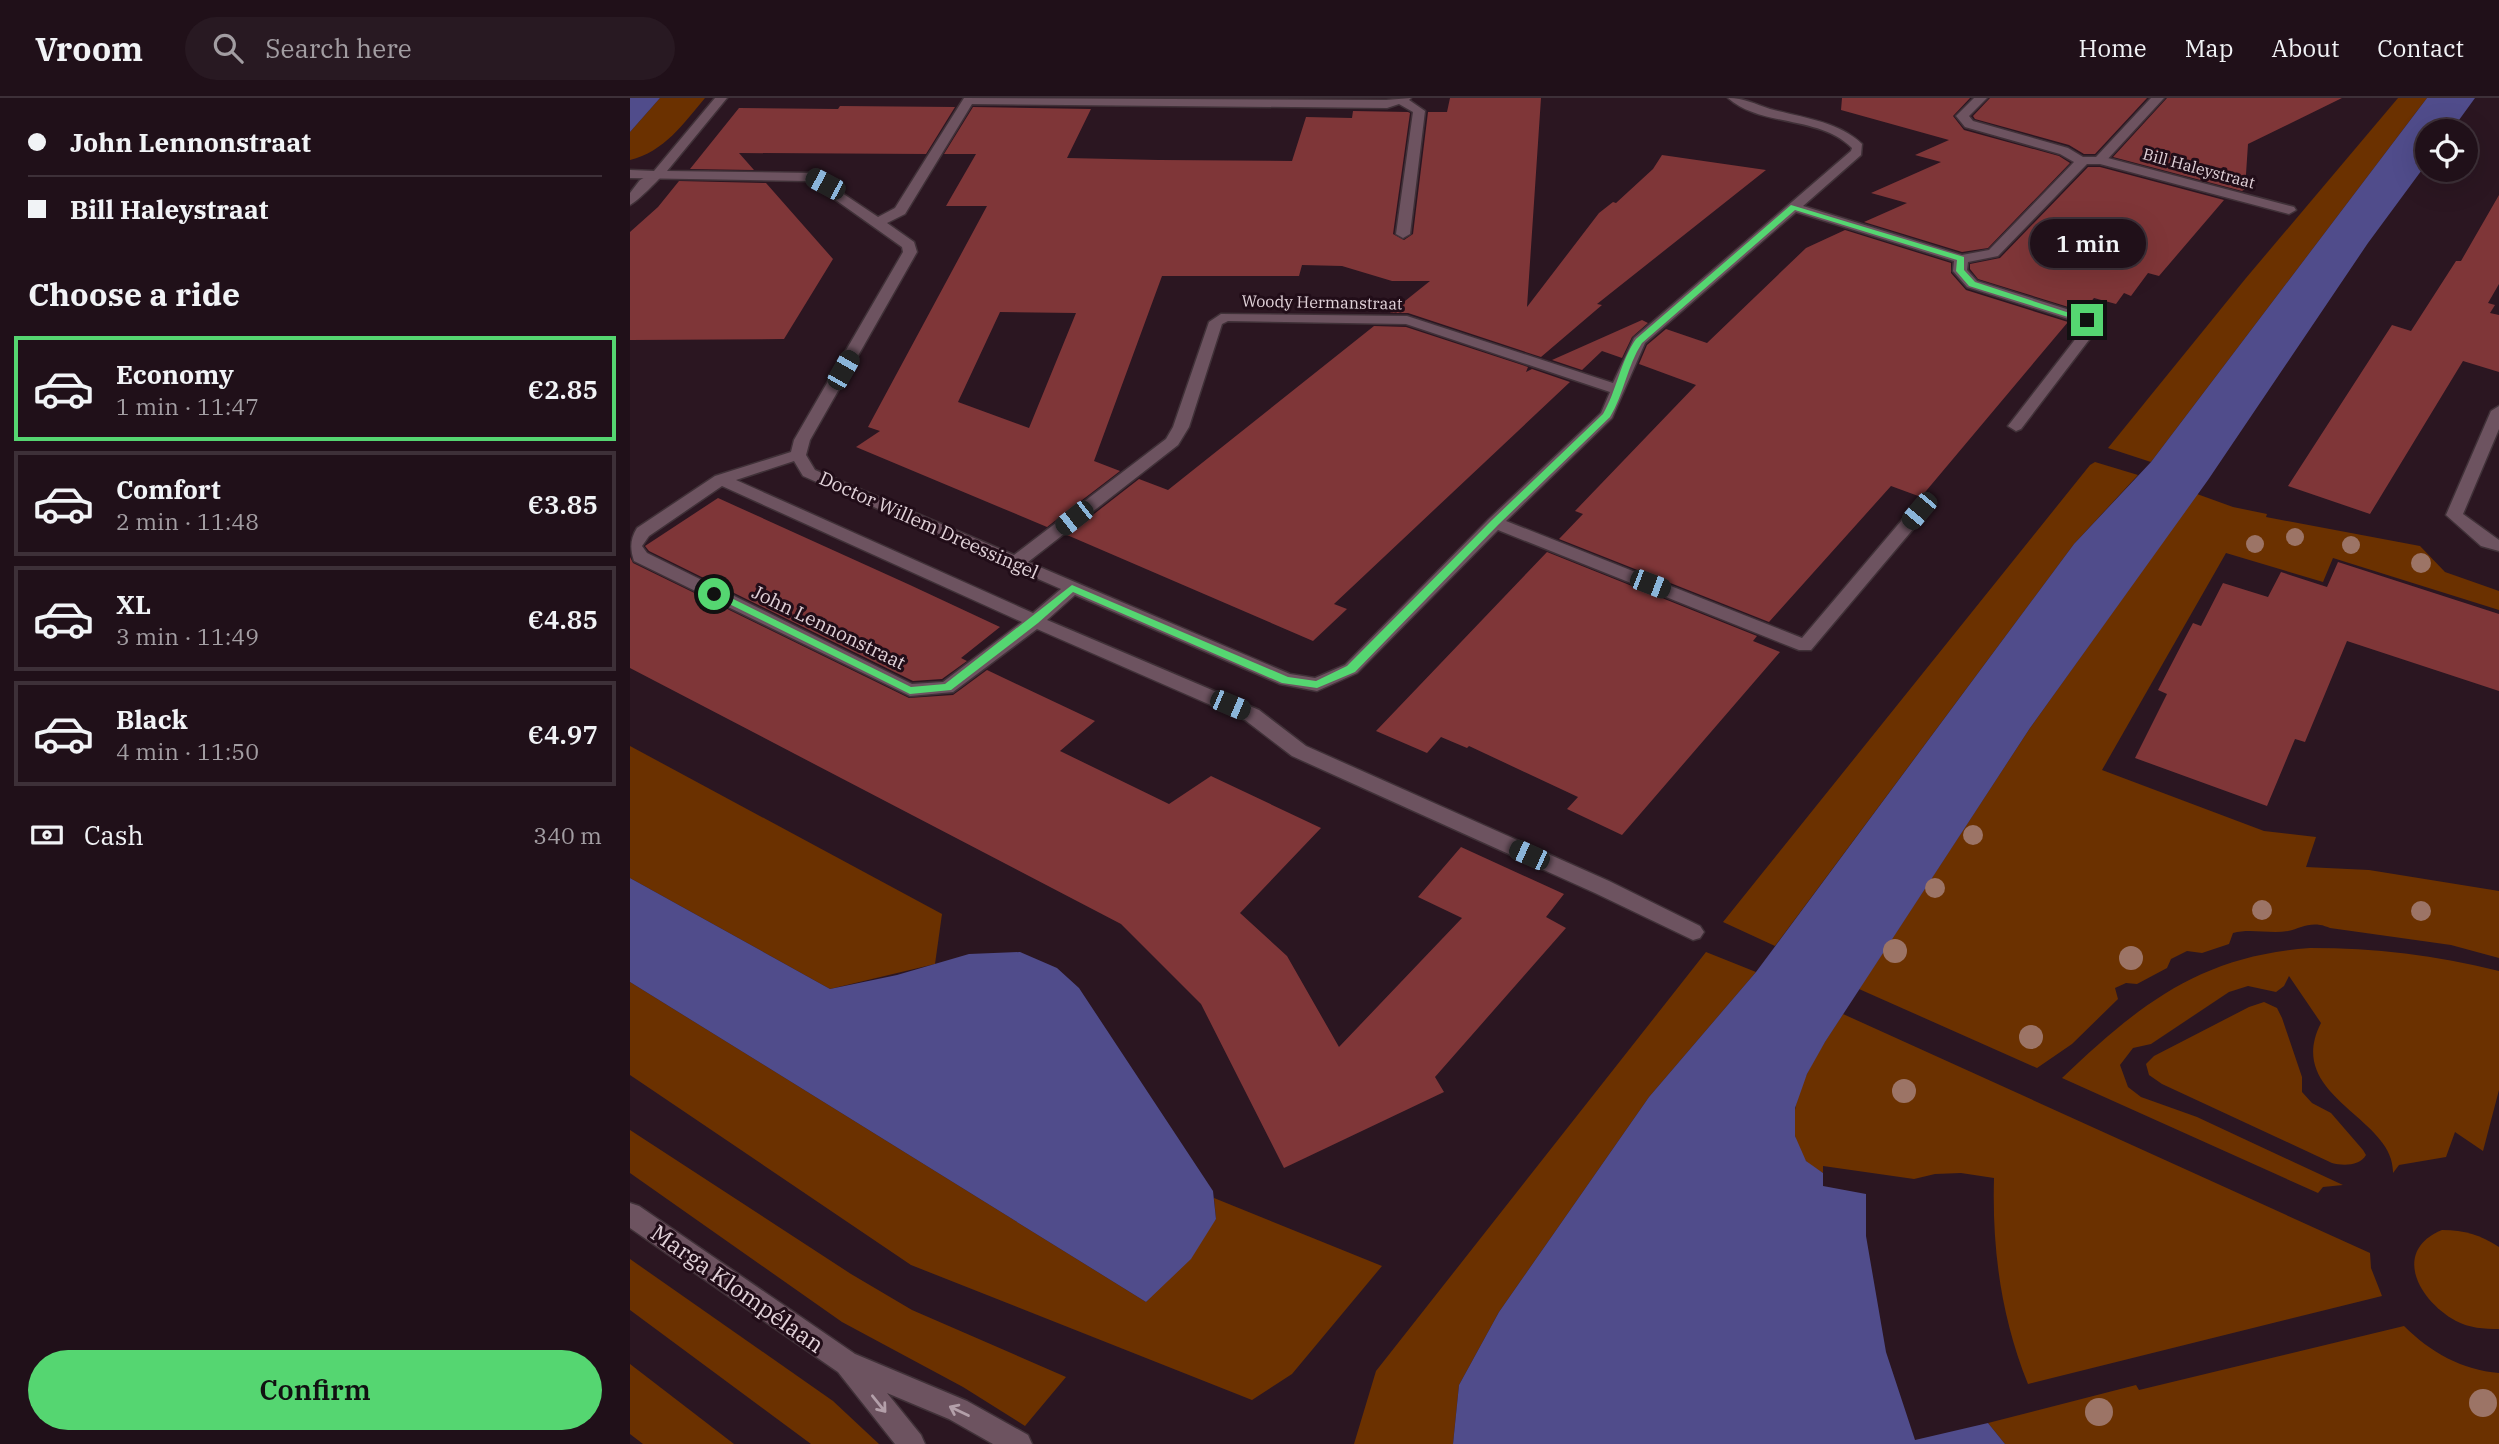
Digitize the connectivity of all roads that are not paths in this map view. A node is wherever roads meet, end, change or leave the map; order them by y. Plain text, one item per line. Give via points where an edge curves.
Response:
1 (721, 98) edge
2 (1734, 98) edge
3 (1981, 98) edge
4 (2158, 98) edge
5 (970, 99) edge
6 (1403, 99) edge
7 (2081, 160) junction
8 (2100, 160) junction
9 (630, 173) edge
10 (658, 174) junction
11 (630, 201) edge
12 (1793, 207) junction
13 (2289, 210) dead end
14 (879, 222) junction
15 (1402, 233) dead end
16 (1961, 259) junction
17 (1619, 390) junction
18 (2499, 411) edge
19 (2016, 426) dead end
20 (798, 456) junction
21 (721, 480) junction
22 (1919, 511) dead end
23 (1494, 523) junction
24 (632, 546) edge
25 (2499, 546) edge
26 (1015, 563) junction
27 (1072, 588) junction
28 (1035, 621) junction
29 (1693, 932) dead end
30 (630, 1214) edge
31 (846, 1363) junction
32 (912, 1444) edge
33 (1019, 1444) edge

1 - 10 street
2 - 12 street, Doctor Willem Dreessingel via 1749,107 1838,131 1858,147
3 - 7 street, Bill Haleystraat via 1962,116 1969,124
4 - 8 street, Bill Haleystraat
5 - 6 street via 1387,104
5 - 14 street via 900,211
6 - 15 street via 1419,111
7 - 8 street, Bill Haleystraat
7 - 16 street via 2080,167 1993,253
8 - 13 street, Bill Haleystraat
9 - 10 street
10 - 11 street
10 - 14 street via 812,177
12 - 16 street
12 - 17 street, Doctor Willem Dreessingel via 1639,341
14 - 20 street via 909,245 910,252 802,440
16 - 19 street via 1960,271 1972,284 2087,320 2091,328
17 - 23 street, Doctor Willem Dreessingel via 1607,415
17 - 26 street, Woody Hermanstraat via 1407,320 1226,317 1216,322 1172,442
18 - 25 street via 2454,514
20 - 21 street
20 - 26 street, Doctor Willem Dreessingel via 809,473
21 - 24 street via 643,532
21 - 28 street
22 - 23 street via 1805,646
23 - 27 street, Doctor Willem Dreessingel via 1351,669 1317,685 1286,680
24 - 28 street, John Lennonstraat via 640,557 910,690 947,688
26 - 27 street, Doctor Willem Dreessingel
27 - 28 street, John Lennonstraat
28 - 29 street via 1252,715 1299,751
30 - 31 street, Marga Klompélaan
31 -> 32 street, Marga Klompélaan
33 -> 31 street, Marga Klompélaan via 958,1410

